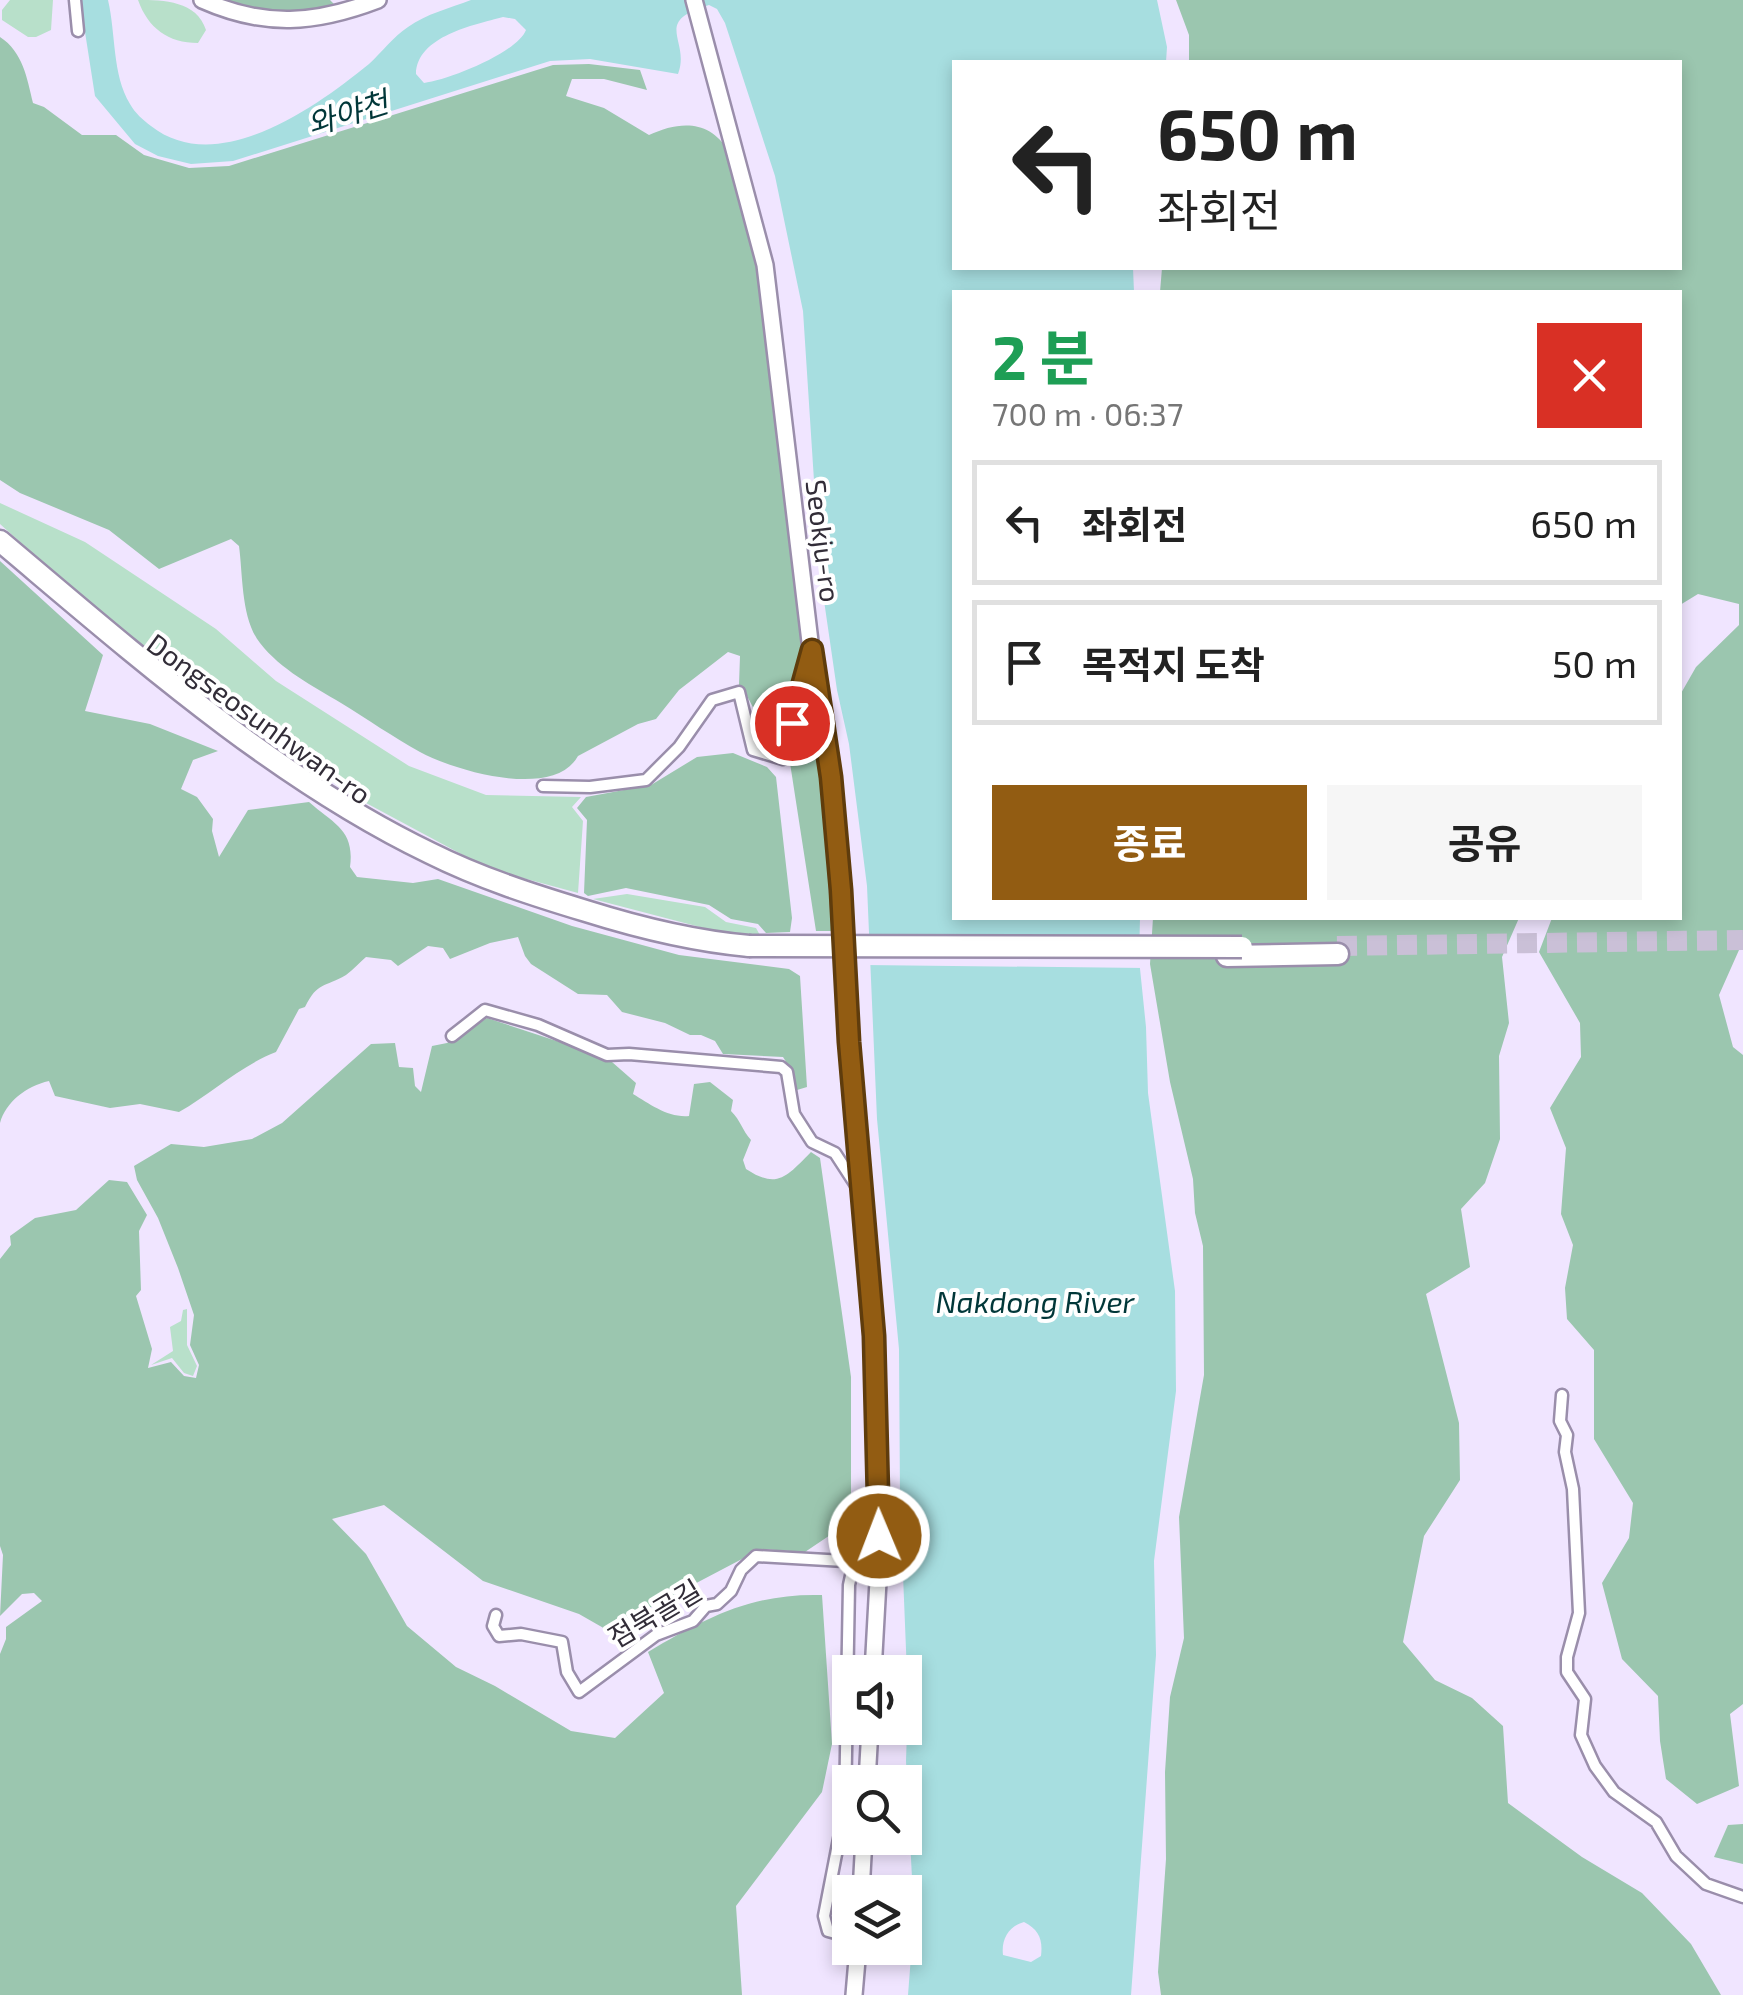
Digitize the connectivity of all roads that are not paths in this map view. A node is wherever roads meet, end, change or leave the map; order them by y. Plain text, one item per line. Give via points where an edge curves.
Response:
1 (75, 0) edge
2 (202, 0) edge
3 (378, 0) edge
4 (694, 0) edge
5 (78, 31) dead end
6 (0, 542) edge
7 (0, 553) edge
8 (812, 650) junction
9 (543, 786) dead end
10 (1338, 950) tunnel mouth
11 (747, 951) junction
12 (452, 1036) dead end
13 (861, 1194) junction
14 (1562, 1395) dead end
15 (854, 1562) junction
16 (879, 1564) junction
17 (496, 1615) dead end
18 (874, 1655) edge
19 (1743, 1897) edge
20 (832, 1932) edge
21 (857, 1965) edge
22 (854, 1995) edge

1 - 5 street
2 - 3 street via 255,18 300,21
4 - 8 street, Seokju-ro via 765,265
6 - 11 highway, Dongseosunhwan-ro via 280,763 384,829 508,887
7 - 11 highway, Dongseosunhwan-ro via 131,662 354,824 508,898 638,936
8 - 9 street via 783,760 753,750 738,692 712,700 679,748 646,780
8 - 13 street, Seokju-ro via 833,796
10 - 11 highway, Dongseosunhwan-ro, bridge
12 - 13 street via 486,1010 607,1056 781,1066 794,1114 812,1142 835,1154
13 - 16 street, Seokju-ro via 874,1336
14 - 19 street via 1579,1613 1567,1672 1585,1699 1581,1735 1614,1792 1656,1822 1693,1872
15 - 16 street, 점북골길
15 - 17 street, 점북골길 via 756,1556 717,1604 656,1634 579,1692 562,1642 499,1636
15 - 20 street via 845,1808 824,1916
16 - 18 street, Seokju-ro
21 - 22 street

